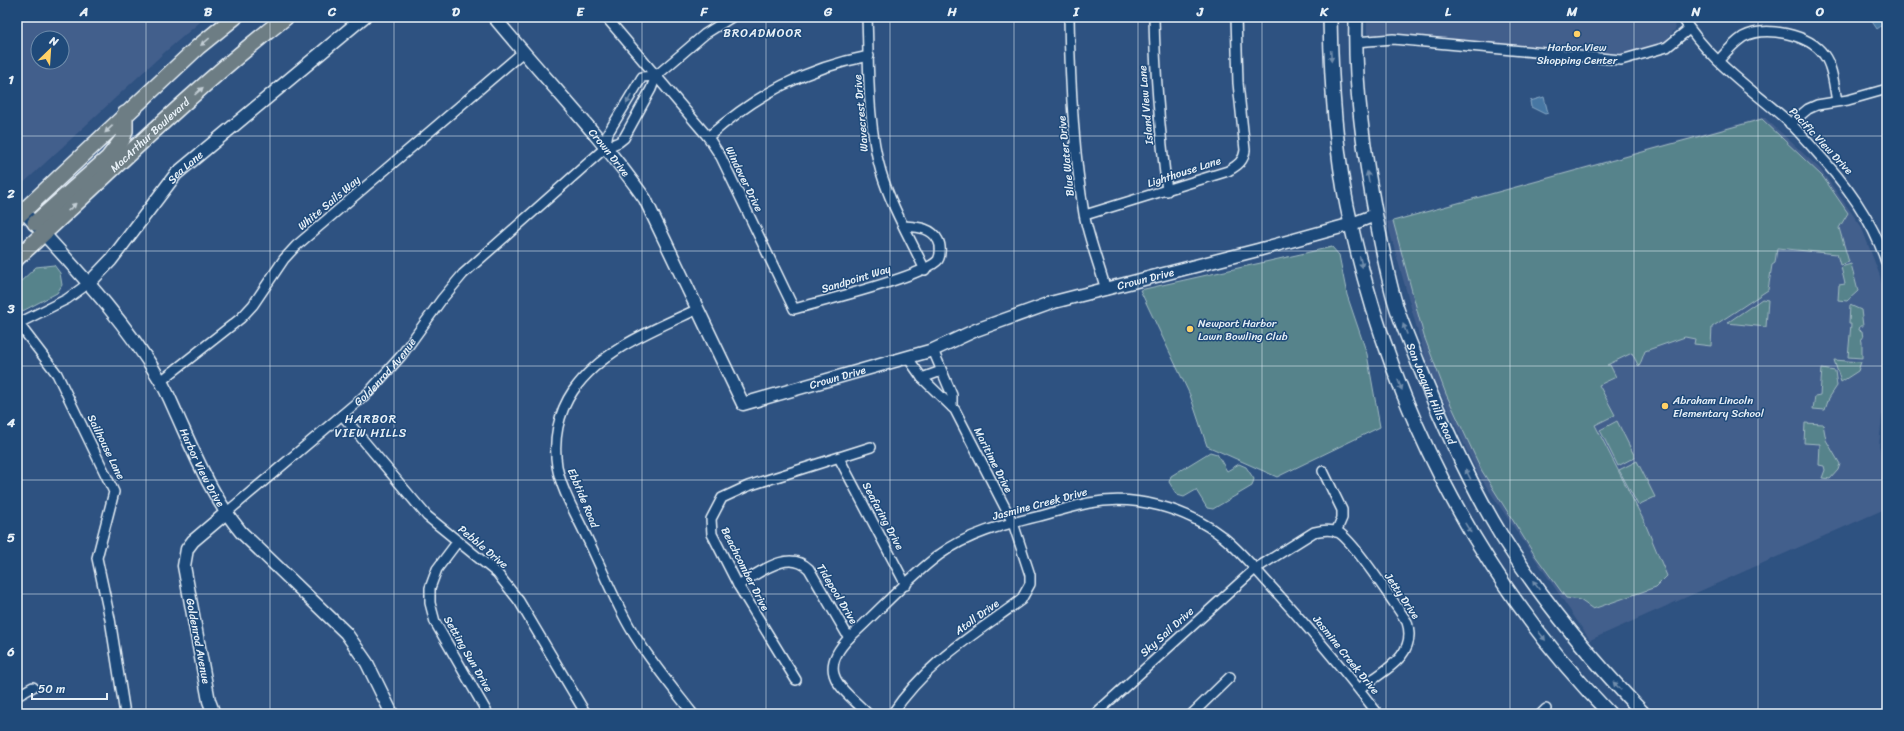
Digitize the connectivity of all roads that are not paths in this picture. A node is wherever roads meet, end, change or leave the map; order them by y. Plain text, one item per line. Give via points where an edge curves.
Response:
1 (236, 17) edge
2 (286, 17) edge
3 (364, 17) edge
4 (494, 17) edge
5 (606, 17) edge
6 (732, 17) edge
7 (867, 17) edge
8 (1070, 17) edge
9 (1154, 17) edge
10 (1236, 17) edge
11 (1330, 17) edge
12 (1356, 17) edge
13 (1682, 17) edge
14 (1689, 28) junction
15 (1355, 42) junction
16 (523, 52) junction
17 (869, 56) junction
18 (1719, 60) junction
19 (656, 76) junction
20 (1887, 90) edge
21 (1837, 101) junction
22 (125, 114) junction
23 (1790, 124) junction
24 (708, 137) junction
25 (605, 148) junction
26 (1167, 191) junction
27 (20, 214) edge
28 (1085, 215) junction
29 (1376, 215) junction
30 (1352, 224) junction
31 (904, 226) junction
32 (39, 229) junction
33 (17, 258) edge
34 (1887, 264) edge
35 (925, 270) junction
36 (89, 283) junction
37 (1106, 290) junction
38 (698, 309) junction
39 (794, 309) joint
40 (17, 324) edge
41 (933, 350) junction
42 (908, 358) junction
43 (940, 371) junction
44 (922, 378) junction
45 (161, 381) junction
46 (952, 407) junction
47 (342, 415) junction
48 (871, 447) dead end
49 (839, 458) junction
50 (1323, 471) dead end
51 (226, 513) junction
52 (1013, 523) junction
53 (1336, 532) junction
54 (458, 541) junction
55 (1255, 569) junction
56 (738, 585) junction
57 (906, 585) junction
58 (849, 638) junction
59 (1230, 677) dead end
60 (796, 680) dead end
61 (33, 688) dead end
62 (1359, 689) junction
63 (17, 696) edge
64 (125, 714) edge
65 (214, 714) edge
66 (392, 714) edge
67 (488, 714) edge
68 (586, 714) edge
69 (693, 714) edge
70 (868, 714) edge
71 (892, 714) edge
72 (1095, 714) edge
73 (1192, 714) edge
74 (1378, 714) edge
75 (1610, 714) edge
76 (1644, 714) edge

1 -> 22 main road via 198,47
32 -> 2 main road, MacArthur Boulevard via 256,40
3 - 36 street, Sea Lane via 176,174 111,260
4 - 16 street, Crown Drive
5 - 19 street, Windover Drive
6 - 19 street, Goldenrod Avenue via 705,34
7 - 17 street, Wavecrest Drive
8 - 28 street, Blue Water Drive via 1075,137
9 - 26 street, Island View Lane via 1159,124
10 - 26 street, Lighthouse Lane via 1238,83 1245,156 1242,162 1228,171
11 -> 30 main road via 1334,117
12 - 15 main road, San Joaquin Hills Road
13 - 14 street, Pacific View Drive
14 - 15 street via 1667,47 1621,60 1393,39
14 - 18 street, Pacific View Drive
29 -> 15 main road, San Joaquin Hills Road via 1366,167
16 - 25 street, Crown Drive
16 - 45 street, White Sails Way via 296,246 242,318
17 - 24 street via 810,72 782,84 756,99
17 - 31 street, Wavecrest Drive via 875,150 889,194
18 - 21 street via 1736,43 1752,34 1771,32 1802,37 1825,56
18 - 23 street, Pacific View Drive
19 - 24 street, Windover Drive
19 - 25 street, Goldenrod Avenue via 624,138
19 -> 25 street, Goldenrod Avenue via 642,78 638,83 608,134
20 - 21 street
21 - 23 street via 1808,109
22 -> 27 main road
22 - 32 main road via 122,140 108,158
23 - 34 street, Pacific View Drive via 1853,194 1867,218
24 - 39 street, Windover Drive via 721,156
25 - 38 street, Crown Drive via 645,199
25 - 47 street, Goldenrod Avenue via 463,274 396,363 369,392
26 - 28 street, Lighthouse Lane
27 - 32 street, Harbor View Drive
28 - 37 street, Blue Water Drive
29 - 30 street, Crown Drive
76 -> 29 main road, San Joaquin Hills Road via 1610,679 1555,612 1501,535 1432,398 1397,309
30 - 37 street, Crown Drive
30 -> 75 main road via 1368,290 1390,359 1420,437 1460,514 1518,605 1577,680
31 - 35 street, Wavecrest Drive
31 - 35 street via 924,228 932,232 939,241 941,253 938,260
32 - 33 main road, MacArthur Boulevard
32 - 36 street, Harbor View Drive
35 - 39 street, Sandpoint Way
36 - 40 street, Sea Lane via 67,299
36 - 45 street, Harbor View Drive via 126,328
37 - 41 street, Crown Drive via 1054,302 976,330
38 - 42 street, Crown Drive via 743,404
38 - 69 street, Ebbtide Road via 627,344 583,379 573,391 560,420 556,451 566,492 631,629 654,664
40 - 64 street, Sailhouse Lane via 57,374 114,492 98,558
41 - 42 street, Crown Drive
41 - 43 street, Maritime Drive
42 - 44 street, Maritime Drive
43 - 44 street
43 - 46 street, Maritime Drive via 952,395
44 - 46 street, Maritime Drive
45 - 51 street, Harbor View Drive via 194,453
46 - 52 street, Maritime Drive
47 - 51 street, Goldenrod Avenue
47 - 54 street, Pebble Drive via 427,516
48 - 49 street, Beachcomber Drive
49 - 56 street, Beachcomber Drive via 748,486 722,498 714,512 712,534
49 - 57 street, Seafaring Drive
50 - 53 street via 1342,510 1342,518
51 - 65 street, Goldenrod Avenue via 193,541 187,549 184,566 209,701
51 - 66 street, Harbor View Drive via 241,532 346,633 367,664
52 - 55 street, Jasmine Creek Drive via 1090,503 1143,502 1177,511 1207,526 1232,545
52 - 57 street, Jasmine Creek Drive via 969,537 934,559
52 - 71 street, Atoll Drive via 1030,575 1027,593 1022,600 933,665 917,680
53 - 55 street via 1314,532
53 - 62 street, Jetty Drive via 1350,542 1407,622 1410,631 1404,653
54 - 67 street, Setting Sun Drive via 437,569 430,588 430,603 435,622
54 - 68 street, Pebble Drive via 483,560 509,586
55 - 62 street, Jasmine Creek Drive via 1336,658
55 - 72 street, Sky Sail Drive
56 - 58 street, Tidepool Drive via 783,561 799,562 809,569
56 - 60 street, Beachcomber Drive
57 - 58 street, Jasmine Creek Drive
58 - 70 street, Jasmine Creek Drive via 834,658 834,676 839,685
59 - 73 street
61 - 63 street
62 - 74 street, Jasmine Creek Drive

